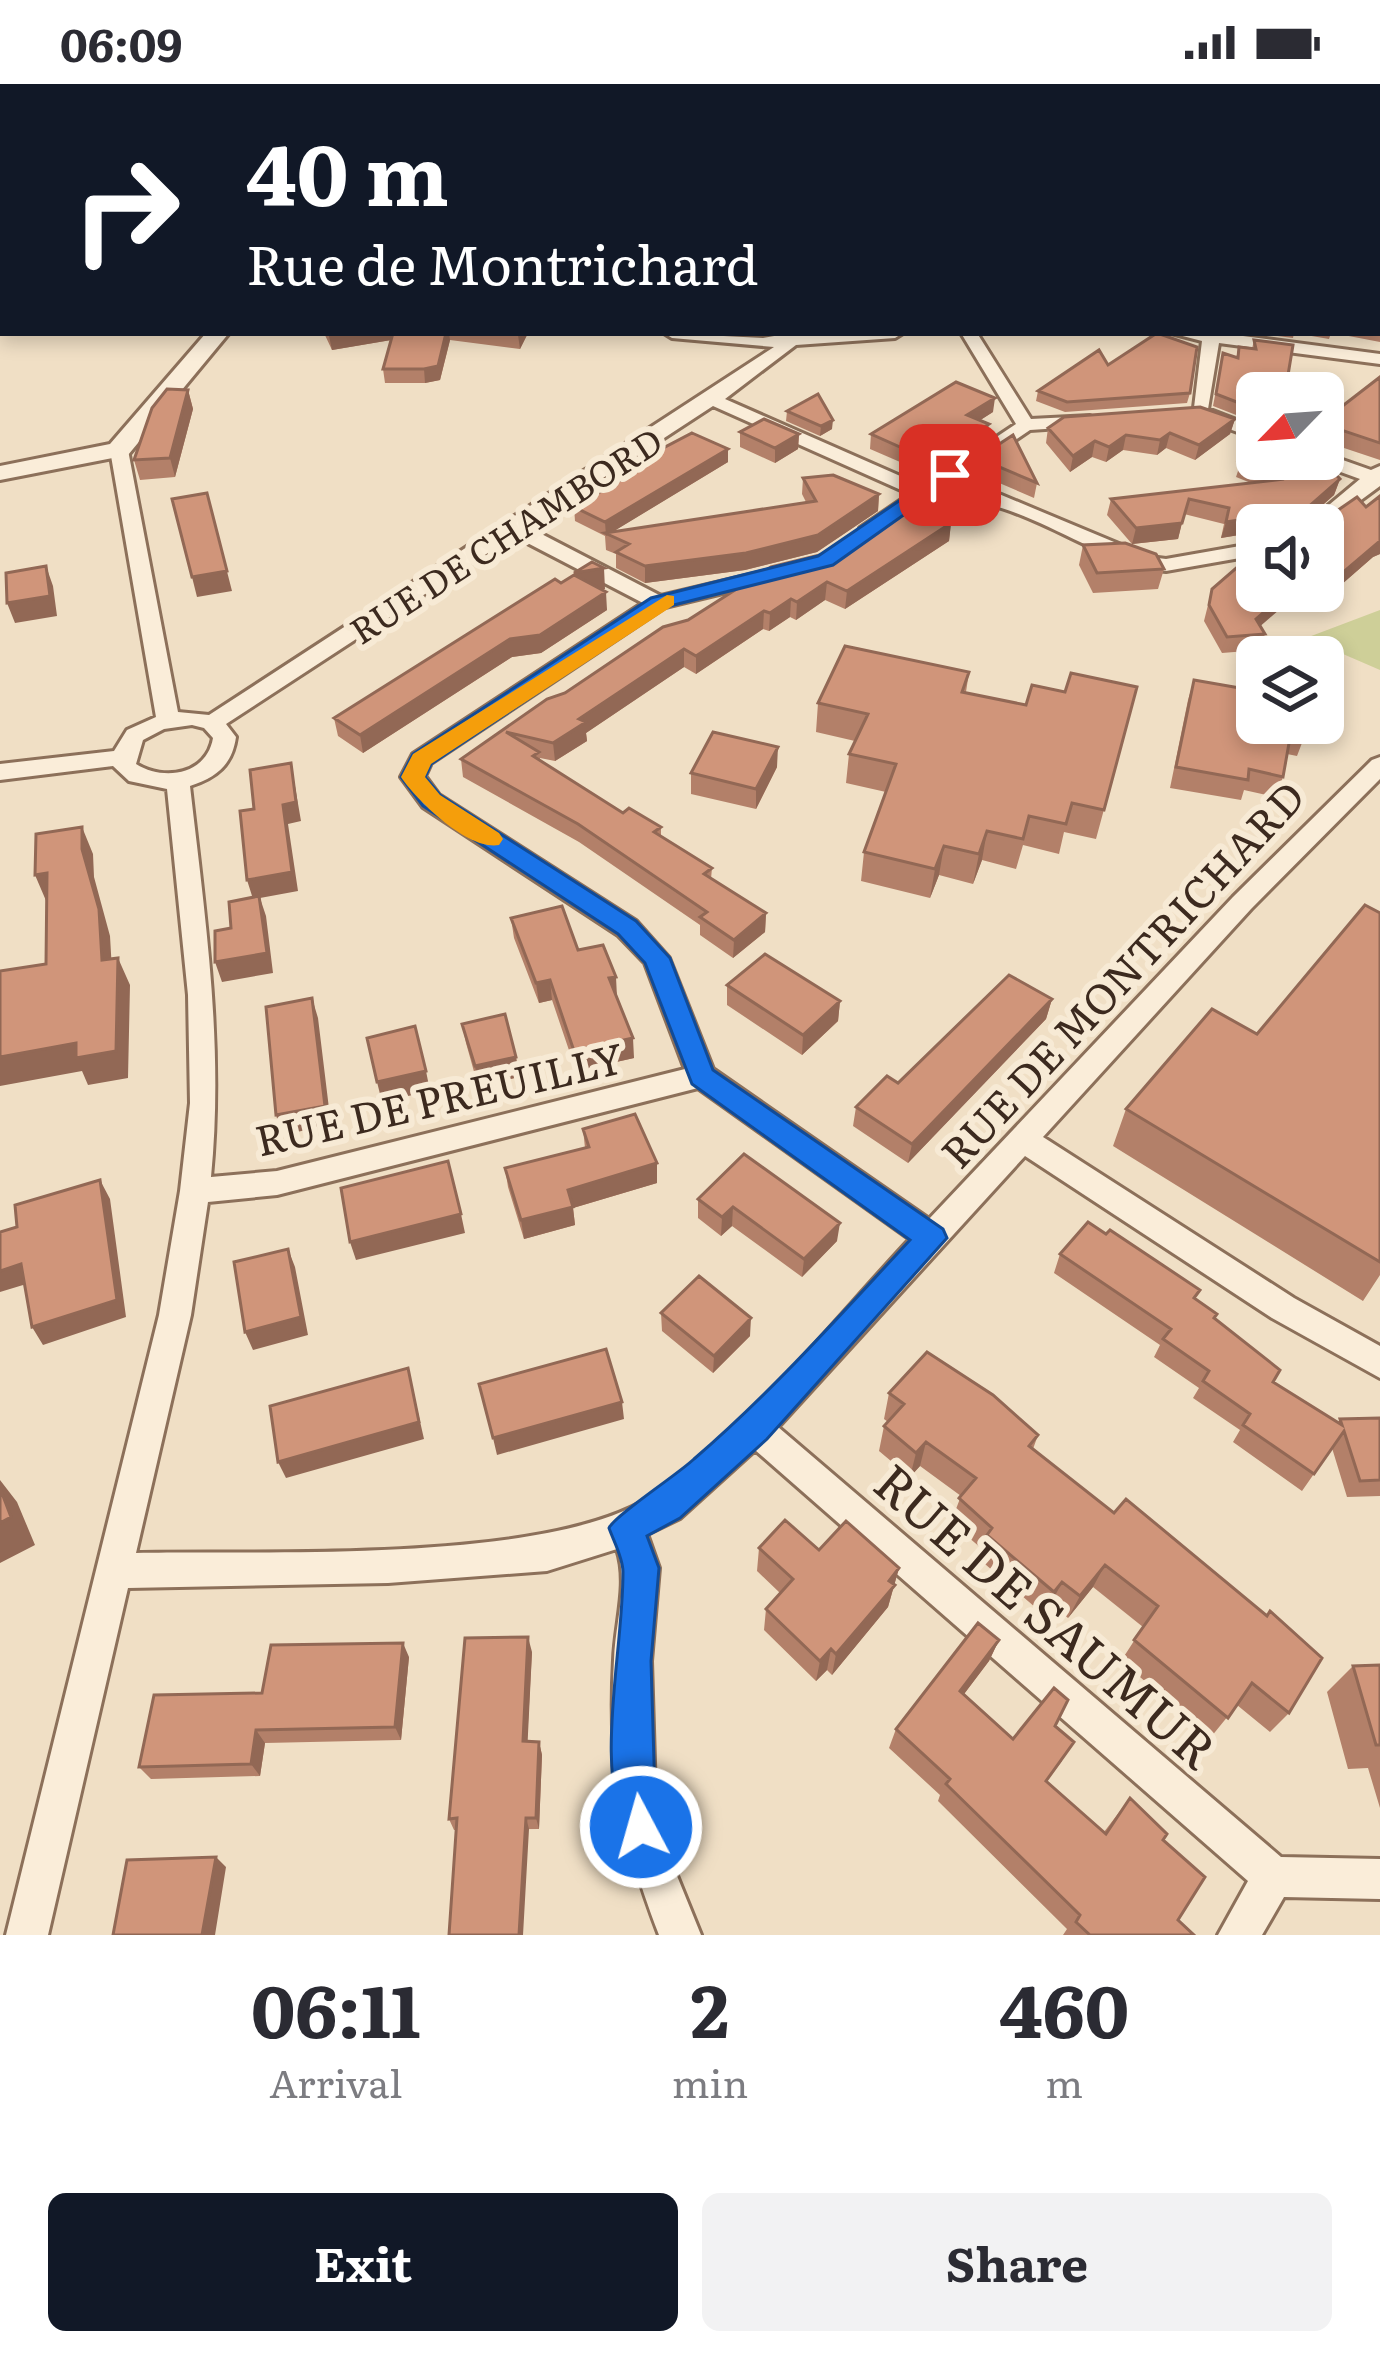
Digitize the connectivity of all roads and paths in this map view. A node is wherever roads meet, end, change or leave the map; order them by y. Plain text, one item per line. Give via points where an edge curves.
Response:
1 (215, 336) edge
2 (750, 336) edge
3 (837, 336) edge
4 (971, 336) edge
5 (1212, 336) edge
6 (1219, 336) edge
7 (798, 338) edge
8 (1380, 359) edge
9 (711, 400) junction
10 (1108, 420) edge
11 (1026, 425) junction
12 (1236, 427) edge
13 (119, 450) junction
14 (1344, 466) edge
15 (0, 472) edge
16 (1378, 477) edge
17 (923, 493) junction
18 (1343, 504) edge
19 (515, 529) junction
20 (845, 547) edge
21 (1236, 553) edge
22 (806, 566) edge
23 (658, 603) junction
24 (168, 719) junction
25 (212, 723) junction
26 (122, 757) junction
27 (1380, 765) edge
28 (0, 772) edge
29 (178, 781) junction
30 (702, 1076) junction
31 (1025, 1141) junction
32 (195, 1192) junction
33 (932, 1238) junction
34 (1380, 1363) edge
35 (755, 1428) junction
36 (627, 1528) junction
37 (112, 1571) junction
38 (1273, 1877) junction
39 (1380, 1879) edge
40 (27, 1935) edge
41 (680, 1935) edge
42 (1239, 1935) edge

1 - 13 street
2 - 7 street
3 - 7 street
4 - 11 street
5 - 12 street via 1191,413
6 - 8 street
7 - 9 street, RUE DE CHAMBORD
9 - 17 street
9 - 19 street, RUE DE CHAMBORD
10 - 11 street
11 - 17 street
13 - 15 street
13 - 24 street
14 - 16 street
16 - 18 street
17 - 20 street
17 - 21 street via 992,498 1153,564
19 - 23 street
19 - 25 street, RUE DE CHAMBORD
22 - 23 street
23 - 30 street via 421,759 412,777 431,801 627,928 656,958
24 - 25 street
24 - 26 street via 136,734
25 - 29 street via 225,737 222,755
26 - 28 street
26 - 29 street via 146,780
27 - 31 street, RUE DE MONTRICHARD
29 - 32 street via 201,995 204,1103
30 - 32 street, RUE DE PREUILLY via 277,1183
30 - 33 street
31 - 33 street, RUE DE MONTRICHARD
31 - 34 street
32 - 37 street via 176,1315
33 - 35 street, RUE DE MONTRICHARD
35 - 36 street, RUE DE MONTRICHARD via 668,1506
35 - 38 street, RUE DE SAUMUR
36 - 37 street, RUE DE MONTRICHARD via 547,1553 483,1561
36 - 41 street via 641,1568 632,1661 635,1795
37 - 40 street
38 - 39 street
38 - 42 street

